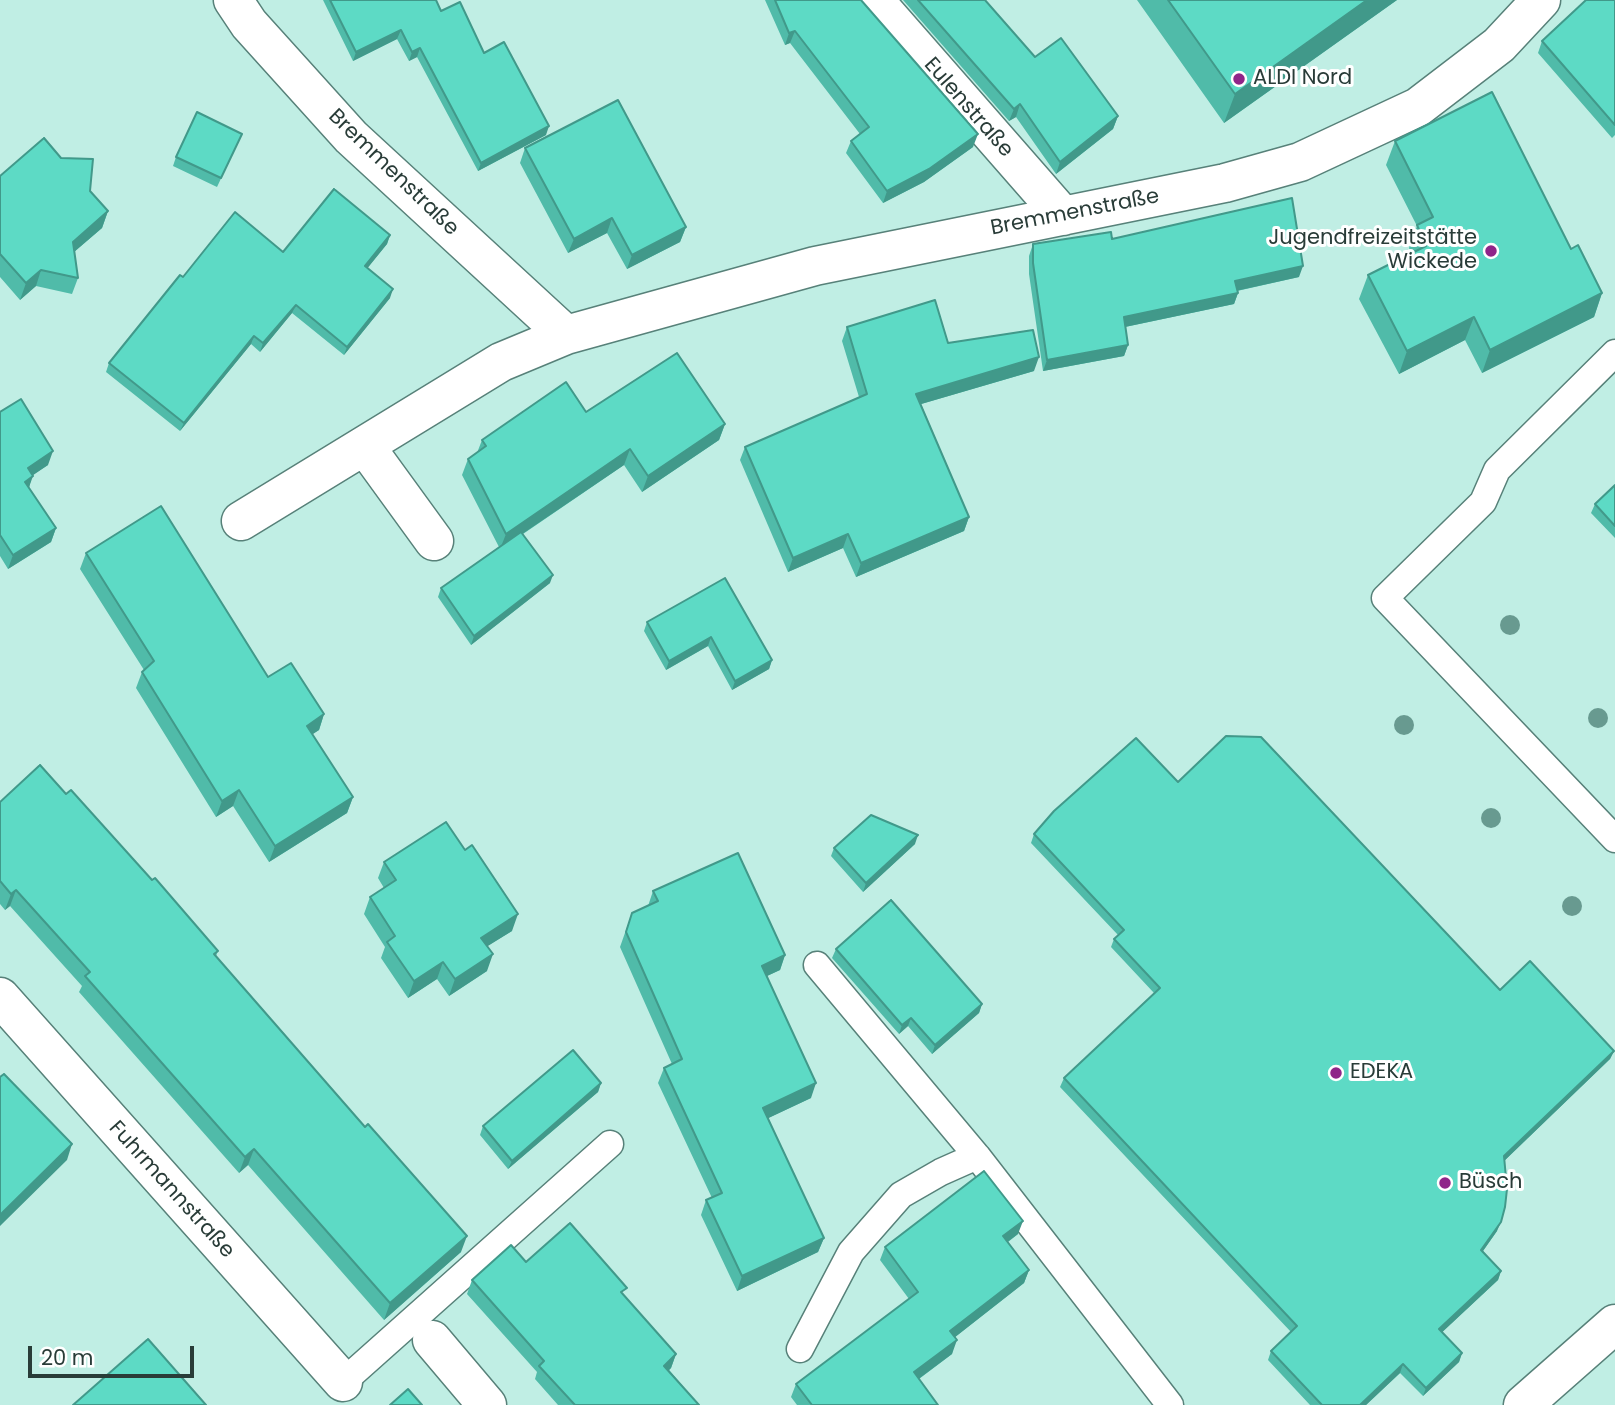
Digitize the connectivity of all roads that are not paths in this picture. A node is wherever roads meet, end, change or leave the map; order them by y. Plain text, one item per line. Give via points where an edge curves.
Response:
1 (233, 0) edge
2 (874, 0) edge
3 (1541, 0) edge
4 (1063, 216) junction
5 (566, 335) junction
6 (1615, 352) edge
7 (365, 446) junction
8 (241, 521) dead end
9 (434, 541) dead end
10 (1615, 839) edge
11 (817, 965) dead end
12 (0, 997) edge
13 (610, 1144) dead end
14 (977, 1156) junction
15 (1615, 1324) edge
16 (432, 1340) dead end
17 (800, 1349) dead end
18 (343, 1382) joint
19 (487, 1405) edge
20 (1170, 1405) edge
21 (1523, 1405) edge

1 - 5 street, Bremmenstraße via 249,24 351,137
2 - 4 street, Eulenstraße
3 - 4 street, Bremmenstraße via 1499,45 1418,107 1300,162 1225,183
4 - 5 street, Bremmenstraße via 815,266
5 - 7 street, Bremmenstraße via 501,362
6 - 10 lane via 1497,470 1483,502 1385,598
7 - 8 street, Bremmenstraße
7 - 9 street
11 - 14 lane
12 - 18 street, Fuhrmannstraße
13 - 18 lane
14 - 17 lane via 901,1195 851,1252
14 - 20 lane
15 - 21 street
16 - 19 street

